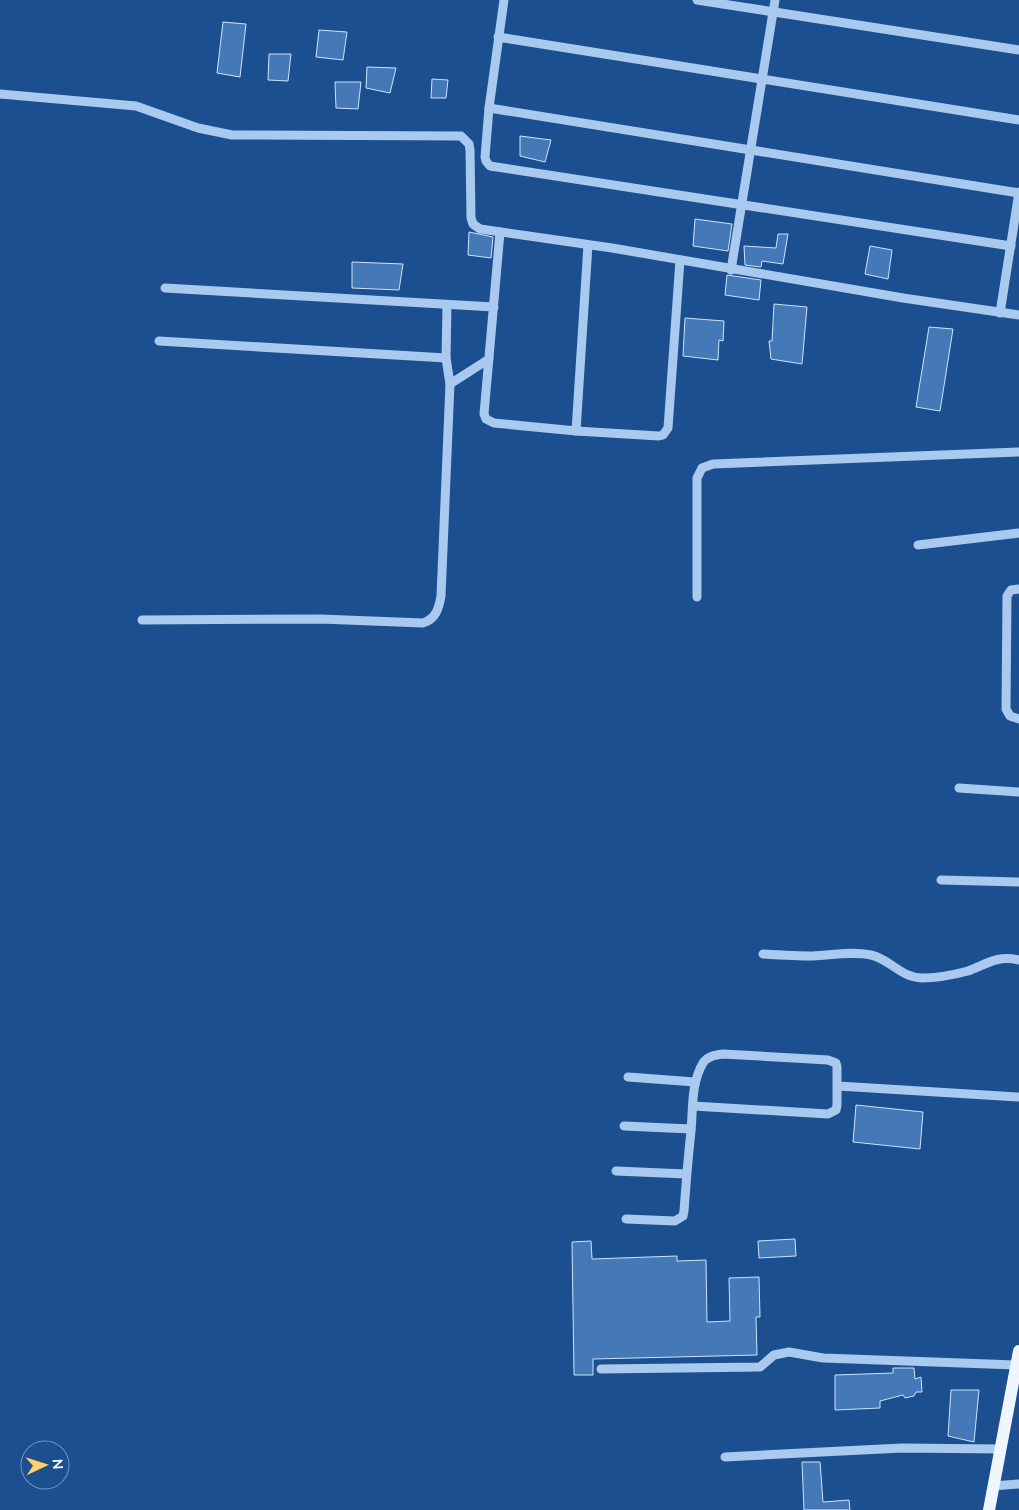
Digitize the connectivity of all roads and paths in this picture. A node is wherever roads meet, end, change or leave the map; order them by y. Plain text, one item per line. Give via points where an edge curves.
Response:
1 (504, 0) edge
2 (697, 0) edge
3 (775, 0) edge
4 (773, 12) junction
5 (498, 37) junction
6 (1019, 50) edge
7 (762, 79) junction
8 (0, 94) edge
9 (488, 108) junction
10 (1019, 120) edge
11 (750, 151) junction
12 (1019, 192) edge
13 (741, 206) junction
14 (500, 232) junction
15 (588, 245) junction
16 (1011, 246) junction
17 (680, 260) junction
18 (731, 270) junction
19 (166, 288) dead end
20 (447, 305) junction
21 (494, 307) junction
22 (1000, 314) junction
23 (1019, 315) edge
24 (159, 341) dead end
25 (446, 358) junction
26 (489, 359) junction
27 (450, 384) junction
28 (576, 431) junction
29 (1019, 452) edge
30 (1019, 533) edge
31 (918, 545) dead end
32 (1019, 589) edge
33 (697, 597) dead end
34 (142, 620) dead end
35 (1019, 719) edge
36 (959, 788) dead end
37 (1019, 792) edge
38 (941, 880) dead end
39 (1019, 882) edge
40 (763, 954) dead end
41 (1019, 960) edge
42 (628, 1077) dead end
43 (695, 1082) junction
44 (838, 1086) junction
45 (1019, 1097) edge
46 (692, 1106) junction
47 (624, 1126) dead end
48 (691, 1129) junction
49 (616, 1171) dead end
50 (686, 1174) junction
51 (626, 1219) dead end
52 (1019, 1351) edge
53 (1016, 1365) junction
54 (601, 1369) dead end
55 (1000, 1449) junction
56 (725, 1457) dead end
57 (1019, 1484) edge
58 (993, 1486) junction
59 (989, 1510) edge

1 - 5 street
2 - 4 street
3 - 4 street
4 - 6 street
4 - 7 street
5 - 7 street
5 - 9 street
7 - 10 street
7 - 11 street
8 - 14 street via 136,106 198,128 232,135 461,136 470,150 473,224
9 - 11 street
9 - 13 street via 485,157 490,166
11 - 12 street
11 - 13 street
12 - 16 street
13 - 16 street
13 - 18 street
14 - 15 street
14 - 21 street
15 - 17 street
15 - 28 street
16 - 22 street
17 - 18 street
17 - 28 street via 666,432 659,436
18 - 22 street
19 - 20 street
20 - 21 street
20 - 25 street
21 - 26 street
22 - 23 street
24 - 25 street
25 - 27 street
26 - 27 street
26 - 28 street via 486,420
27 - 34 street via 441,596 432,618 423,623 320,619
29 - 33 street via 713,464 702,468 697,478
30 - 31 street
32 - 35 street via 1011,590 1008,596 1006,709 1010,716
36 - 37 street
38 - 39 street
40 - 41 street via 872,955 910,977 919,978 968,971 1000,958
42 - 43 street
43 - 44 street via 706,1059 723,1054 832,1061 837,1067
43 - 46 street
44 - 45 street
44 - 46 street via 836,1110 828,1114
46 - 48 street
47 - 48 street
48 - 50 street
49 - 50 street
50 - 51 street via 684,1211 679,1219
52 - 53 main road
53 - 54 street via 823,1358 788,1352 774,1355 760,1367
53 - 55 main road
55 - 56 street via 893,1448
55 - 58 main road
57 - 58 street
58 - 59 main road

